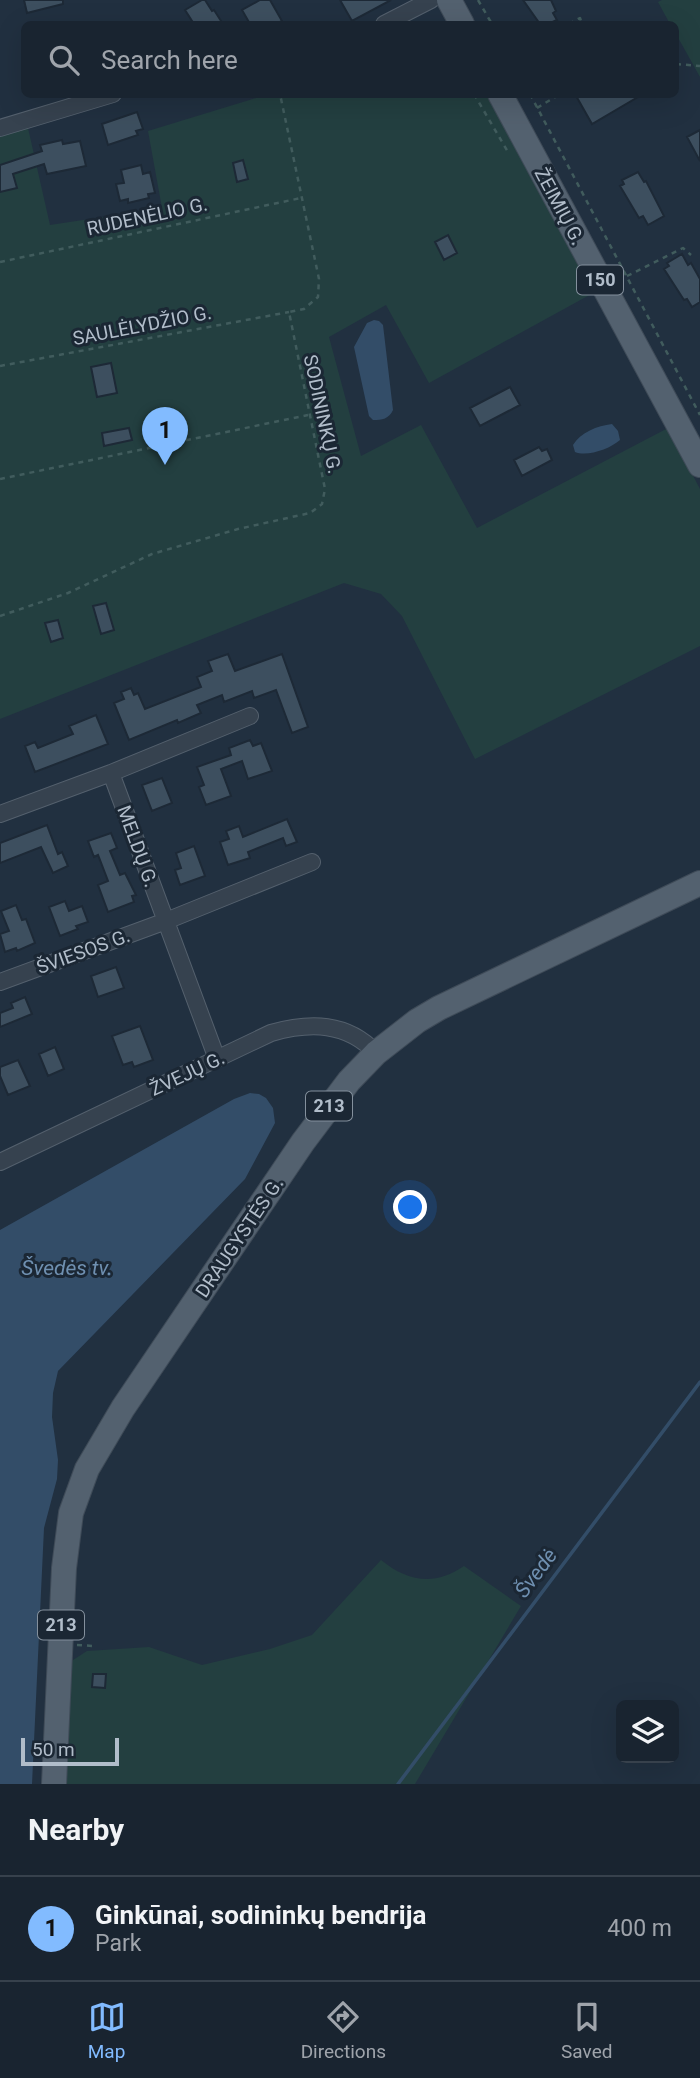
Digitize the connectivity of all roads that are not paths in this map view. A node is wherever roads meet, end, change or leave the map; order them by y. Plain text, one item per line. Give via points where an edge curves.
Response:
1 (430, 0) edge
2 (449, 0) edge
3 (390, 21) edge
4 (460, 21) edge
5 (100, 98) edge
6 (502, 98) edge
7 (0, 128) edge
8 (700, 466) edge
9 (250, 716) dead end
10 (111, 773) junction
11 (0, 814) edge
12 (312, 862) dead end
13 (700, 883) edge
14 (166, 920) junction
15 (0, 982) edge
16 (376, 1053) junction
17 (217, 1059) junction
18 (0, 1162) edge
19 (54, 1784) edge

1 - 3 street
2 - 4 main road
5 - 7 street
6 - 8 main road, ŽEIMIŲ G. / 150
9 - 10 street
10 - 11 street
10 - 14 street, MELDŲ G.
12 - 14 street, ŠVIESOS G.
13 - 16 main road, DRAUGYSTĖS G. / 213 via 439,1008
14 - 15 street, ŠVIESOS G.
14 - 17 street, MELDŲ G.
16 - 17 street, ŽVEJŲ G. via 355,1035 309,1025 271,1033
16 - 19 main road, DRAUGYSTĖS G. / 213 via 303,1142 123,1408 87,1469 67,1535
17 - 18 street, ŽVEJŲ G.

